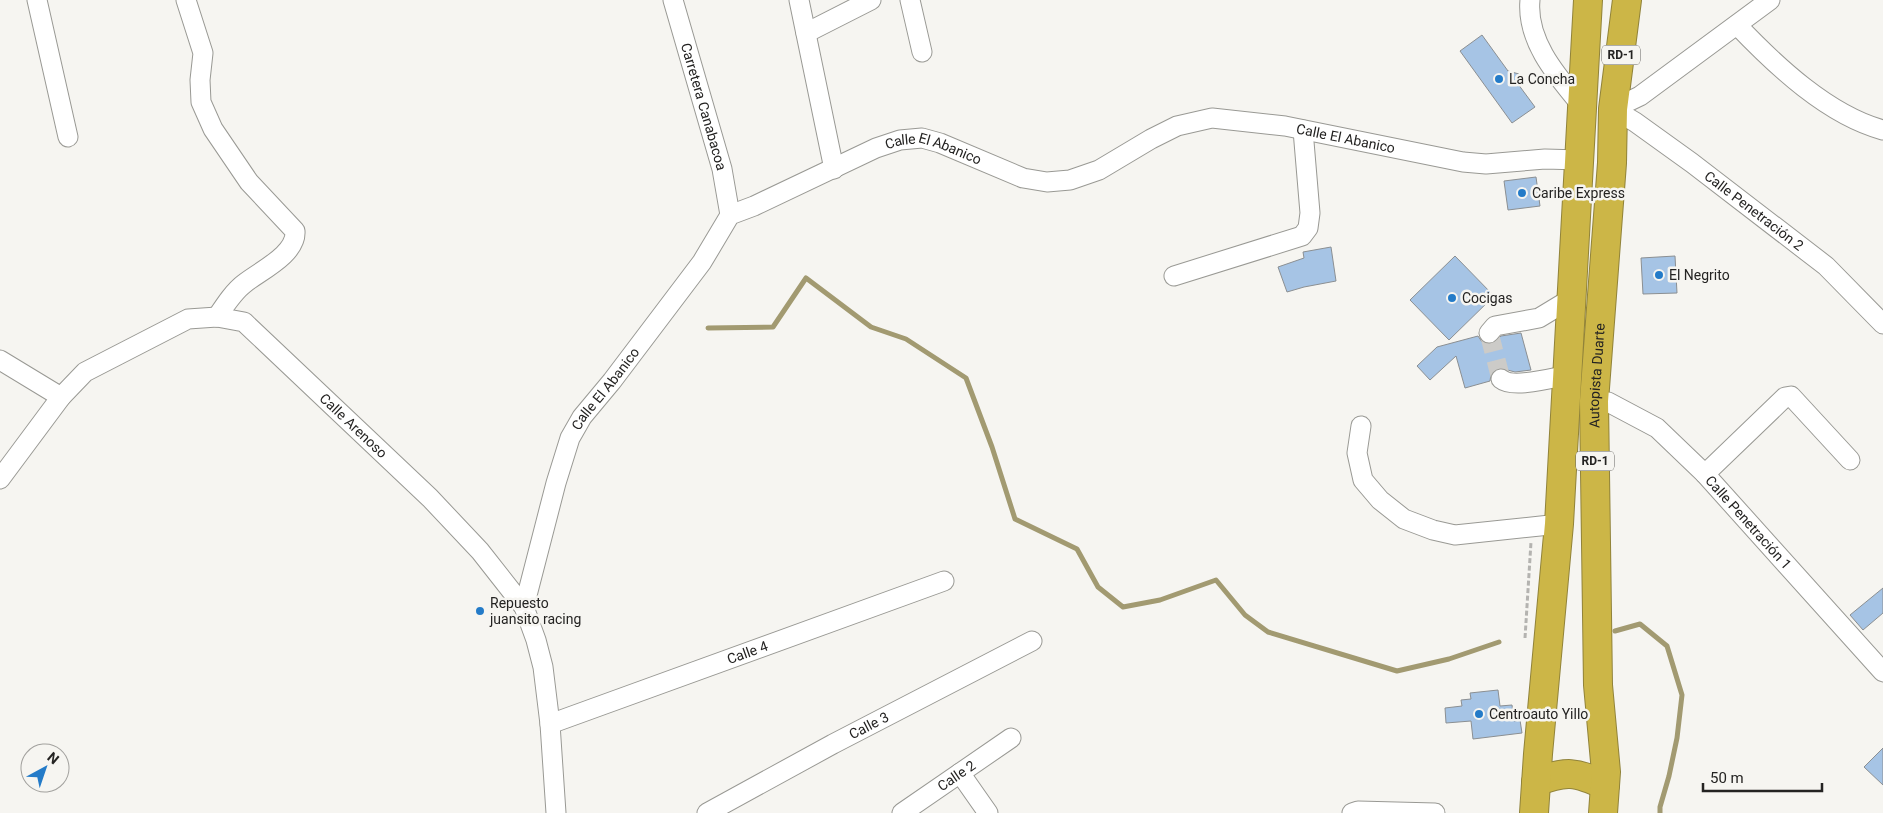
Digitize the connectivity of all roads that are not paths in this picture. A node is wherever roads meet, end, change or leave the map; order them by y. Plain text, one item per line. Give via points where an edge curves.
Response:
1 (37, 0) edge
2 (186, 0) edge
3 (673, 0) edge
4 (799, 0) edge
5 (871, 0) edge
6 (910, 0) edge
7 (1530, 0) edge
8 (1588, 0) edge
9 (1628, 0) edge
10 (1770, 0) edge
11 (1737, 25) junction
12 (806, 33) junction
13 (922, 52) dead end
14 (1582, 106) junction
15 (1613, 109) junction
16 (1303, 130) junction
17 (1883, 130) edge
18 (68, 137) dead end
19 (1580, 160) junction
20 (834, 169) junction
21 (730, 215) junction
22 (1174, 276) dead end
23 (1572, 298) junction
24 (218, 317) junction
25 (1883, 324) edge
26 (1489, 333) dead end
27 (0, 360) edge
28 (1568, 375) junction
29 (1501, 378) dead end
30 (60, 397) junction
31 (1594, 402) junction
32 (1360, 426) dead end
33 (1850, 460) dead end
34 (1705, 474) junction
35 (0, 479) edge
36 (1559, 524) junction
37 (944, 581) dead end
38 (524, 607) junction
39 (1032, 641) dead end
40 (1883, 672) edge
41 (550, 724) junction
42 (1011, 738) dead end
43 (1538, 754) junction
44 (1605, 773) junction
45 (960, 774) junction
46 (1536, 782) junction
47 (556, 813) edge
48 (707, 813) edge
49 (902, 813) edge
50 (988, 813) edge
51 (1352, 813) edge
52 (1435, 813) edge
53 (1534, 813) edge
54 (1603, 813) edge

1 - 18 street
2 - 24 street via 203,53 200,102 213,129 249,182 295,231 291,246 244,284
3 - 21 street, Carretera Canabacoa via 722,168
4 - 12 street
5 - 12 street
6 - 13 street
7 - 14 street via 1531,26 1538,42 1558,78
8 - 14 highway, Autopista Duarte / RD-1
9 - 15 highway, Autopista Duarte / RD-1
10 - 11 street
11 - 15 street via 1640,96
11 - 17 street via 1792,77 1830,106
12 - 20 street
14 - 19 highway, Autopista Duarte / RD-1
15 - 25 street, Calle Penetración 2 via 1692,163 1826,266
15 - 31 highway, Autopista Duarte / RD-1
16 - 19 street, Calle El Abanico via 1463,162
16 - 20 street, Calle El Abanico via 1212,118 1177,126 1099,170 1070,180 1047,182 1023,178 922,138 900,140 876,148
16 - 22 street via 1310,213 1308,228 1302,236
19 - 23 highway, Autopista Duarte / RD-1
20 - 21 street, Calle El Abanico
21 - 38 street, Calle El Abanico via 702,262 582,417 570,438
23 - 26 street via 1539,318 1495,326
23 - 28 highway, Autopista Duarte / RD-1
24 - 30 street, Calle Arenoso via 188,319 85,372
24 - 38 street, Calle Arenoso via 244,322 430,498 480,551
27 - 30 street
28 - 29 street via 1514,383
28 - 36 highway, Autopista Duarte / RD-1
30 - 35 street, Calle Arenoso
31 - 34 street, Calle Penetración 1 via 1608,402 1657,428
31 - 44 highway, Autopista Duarte / RD-1 via 1598,685
32 - 36 street via 1357,453 1363,480 1380,500 1404,519 1455,535
33 - 34 street via 1788,396
34 - 40 street, Calle Penetración 1
36 - 43 highway, Autopista Duarte / RD-1
37 - 41 street, Calle 4
38 - 41 street, Calle Arenoso via 543,667
39 - 48 street, Calle 3
41 - 47 street, Calle Arenoso
42 - 45 street, Calle 2
43 - 44 highway
43 - 46 highway, Autopista Duarte / RD-1
44 - 46 highway via 1583,776 1572,773
44 - 54 highway, Autopista Duarte / RD-1
45 - 49 street, Calle 2
45 - 50 street
46 - 53 highway, Autopista Duarte / RD-1
51 - 52 street

